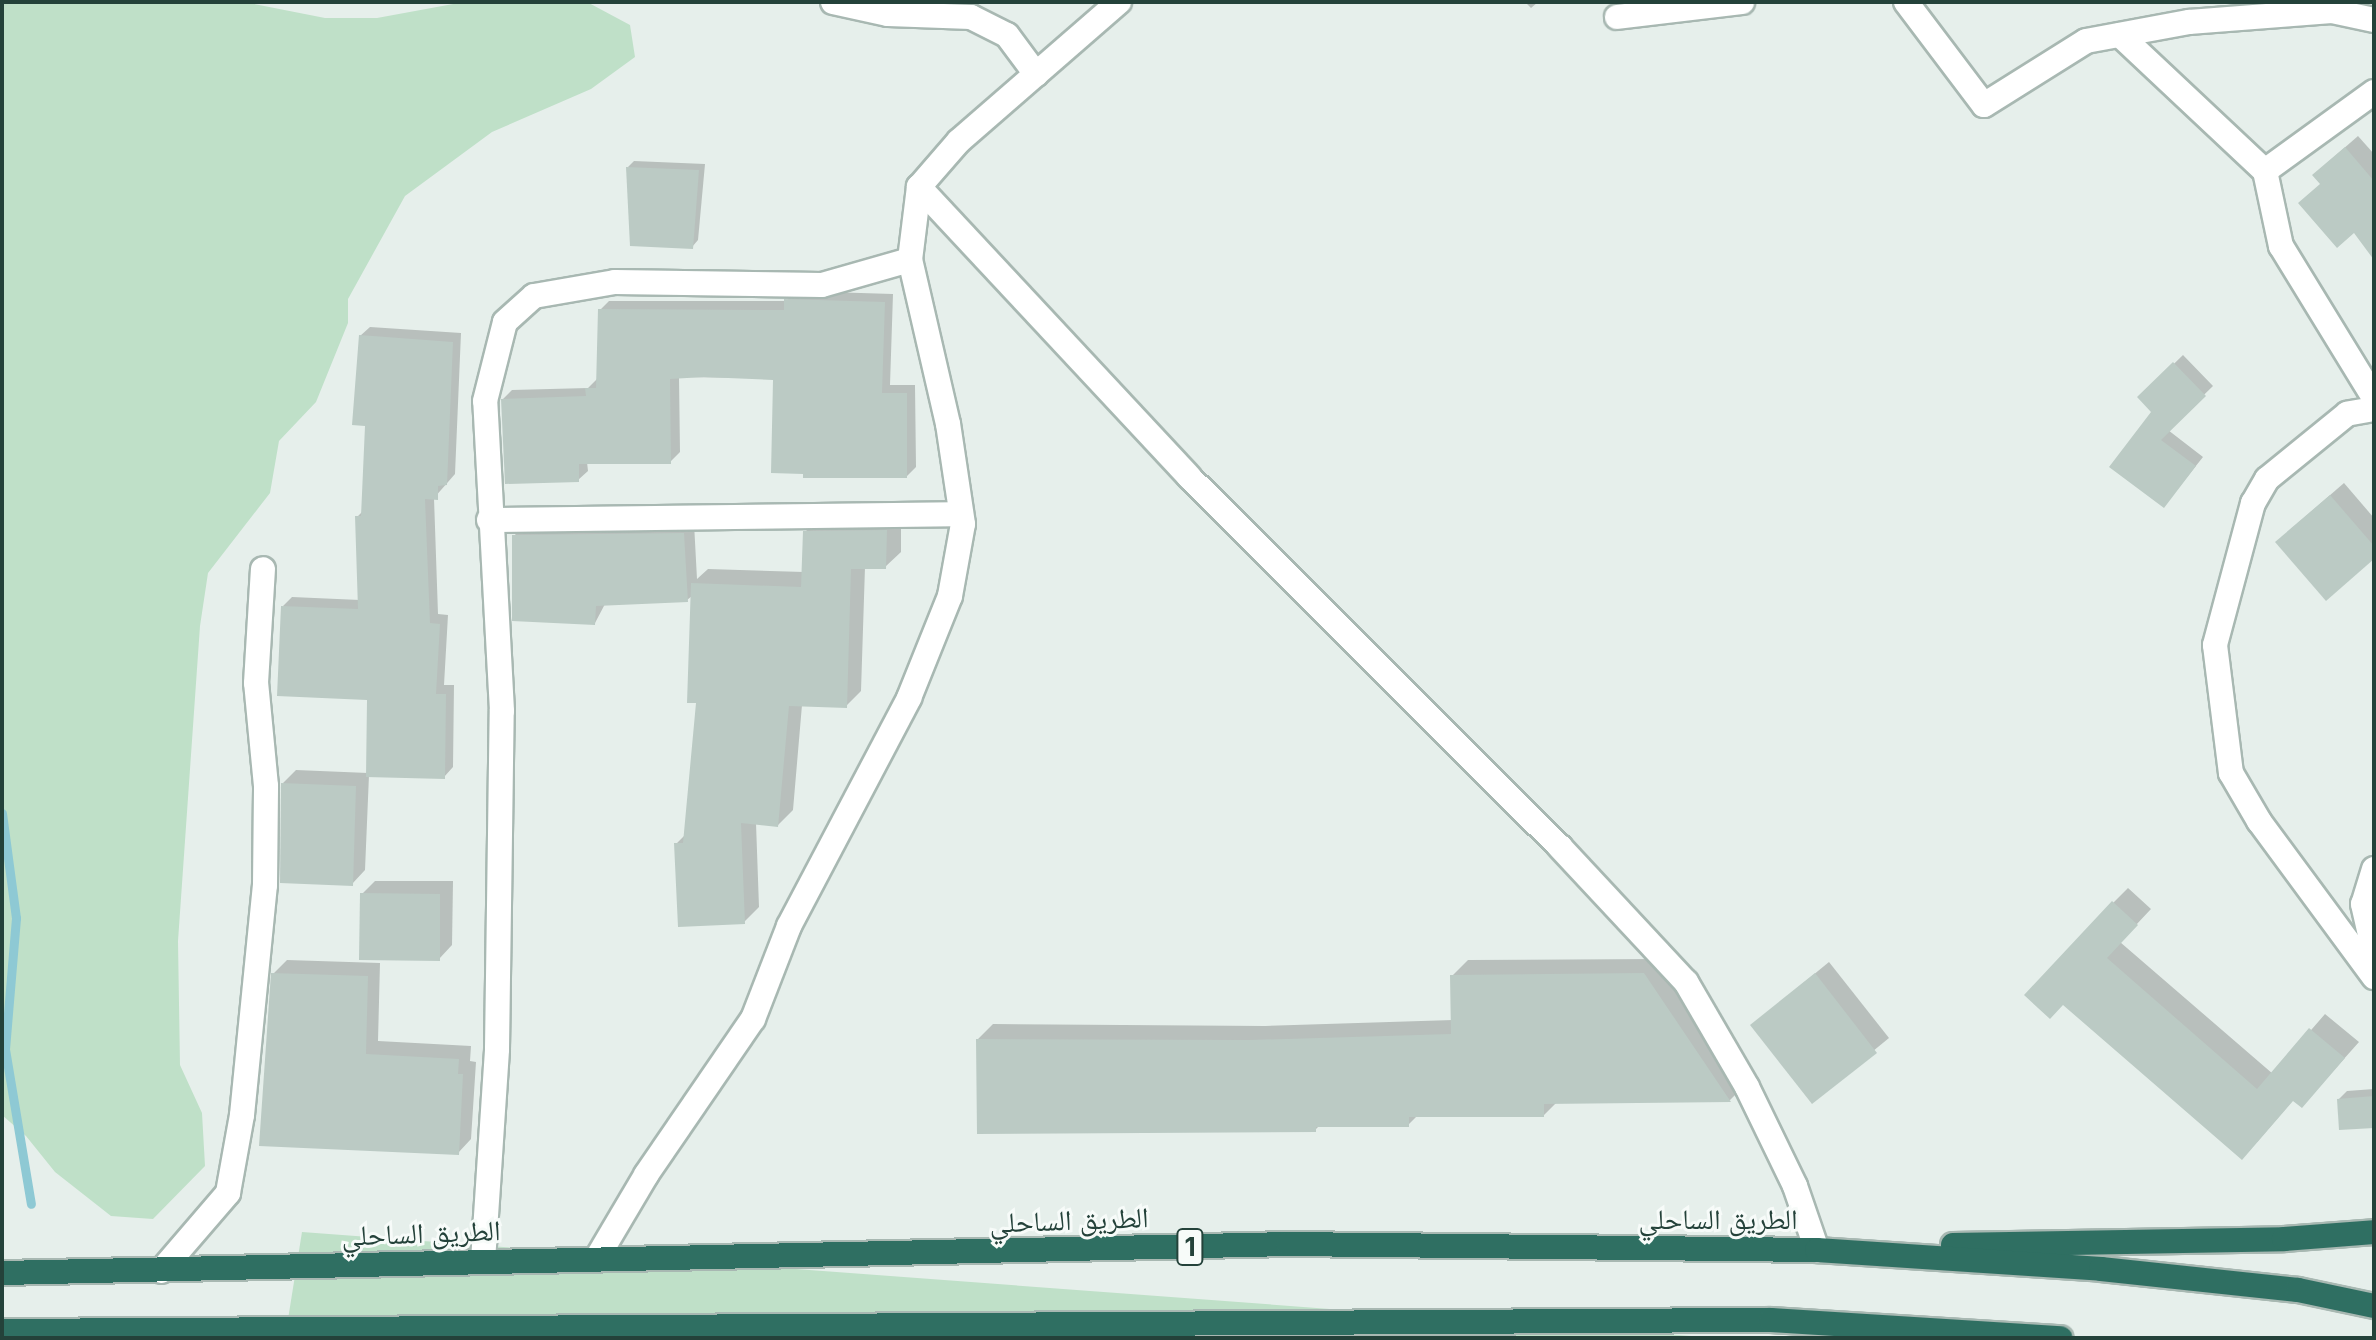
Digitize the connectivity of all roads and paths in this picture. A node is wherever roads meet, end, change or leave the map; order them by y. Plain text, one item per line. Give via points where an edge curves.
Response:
1 (833, 2) edge
2 (1119, 2) edge
3 (1742, 2) edge
4 (1906, 2) edge
5 (1617, 17) dead end
6 (2374, 20) edge
7 (2120, 35) junction
8 (1036, 74) junction
9 (2374, 92) edge
10 (2265, 171) junction
11 (919, 187) junction
12 (910, 260) junction
13 (2374, 398) edge
14 (2374, 409) edge
15 (961, 514) junction
16 (489, 520) junction
17 (263, 569) dead end
18 (2374, 869) edge
19 (2374, 952) edge
20 (2374, 977) edge
21 (2374, 1232) edge
22 (1817, 1250) junction
23 (597, 1258) junction
24 (483, 1261) junction
25 (161, 1271) junction
26 (2, 1273) edge
27 (2374, 1306) edge
28 (2, 1331) edge
29 (2060, 1338) edge

1 - 8 street via 888,14 971,17 1007,35
2 - 8 street
3 - 5 street
4 - 7 street via 1984,105 2086,41
6 - 7 street via 2332,11 2189,22
7 - 10 street
8 - 11 street via 959,141
9 - 10 street
10 - 13 street via 2281,246
11 - 12 street
11 - 22 street via 1189,477 1560,847 1686,982 1747,1087 1795,1186
12 - 15 street via 948,424
12 - 16 street via 822,285 615,282 534,296 505,322 485,401
14 - 20 street via 2347,414 2267,479 2253,503 2215,645 2231,773 2259,821
15 - 16 street
15 - 23 street via 950,596 909,698 789,926 753,1019 646,1175
16 - 24 street via 502,711 497,1049
17 - 25 street via 256,683 266,786 265,885 242,1115 228,1193
18 - 19 street via 2363,904
21 - 22 highway via 2284,1239
22 - 23 highway, الطريق الساحلي / 1 via 1288,1244 743,1260
22 - 27 highway, الطريق الساحلي / 1 via 2101,1269 2298,1290
23 - 24 highway, الطريق الساحلي / 1
24 - 25 highway, الطريق الساحلي / 1
25 - 26 highway, الطريق الساحلي / 1
28 - 29 highway via 1771,1320

